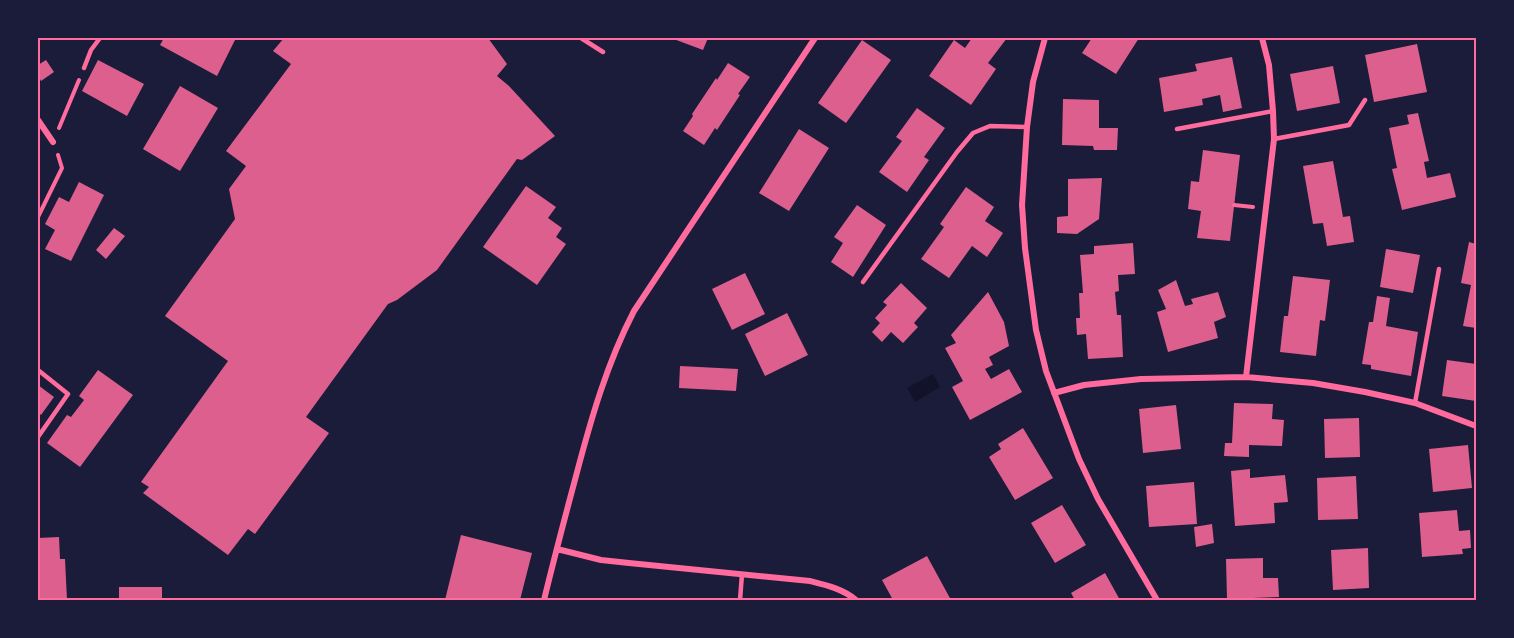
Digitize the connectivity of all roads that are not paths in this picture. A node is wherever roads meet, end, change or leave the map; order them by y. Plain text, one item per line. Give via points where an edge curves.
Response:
1 (100, 38) edge
2 (582, 38) edge
3 (816, 38) edge
4 (1045, 38) edge
5 (1262, 38) edge
6 (603, 51) dead end
7 (84, 68) dead end
8 (1365, 100) dead end
9 (1273, 111) junction
10 (38, 120) edge
11 (1027, 127) junction
12 (1178, 129) dead end
13 (1274, 139) junction
14 (53, 142) dead end
15 (1439, 269) dead end
16 (863, 282) dead end
17 (38, 370) edge
18 (1246, 377) junction
19 (1054, 393) junction
20 (1415, 403) junction
21 (1476, 426) edge
22 (38, 437) edge
23 (557, 549) junction
24 (742, 574) junction
25 (544, 600) edge
26 (740, 600) edge
27 (856, 600) edge
28 (1156, 600) edge

1 - 7 lane
2 - 6 lane
3 - 23 street via 625,328 598,396
4 - 11 street via 1033,81
5 - 9 street
8 - 13 lane via 1349,125
9 - 12 lane
9 - 13 street
10 - 14 street
11 - 16 lane via 990,126 973,133
11 - 19 street via 1022,205 1025,248 1036,330
13 - 18 street
15 - 20 lane
17 - 22 lane via 68,394
18 - 19 street via 1141,379 1084,385
18 - 20 street via 1313,383
19 - 28 street via 1093,489
20 - 21 street
23 - 24 street via 601,560
23 - 25 street
24 - 26 lane
24 - 27 street via 810,581

